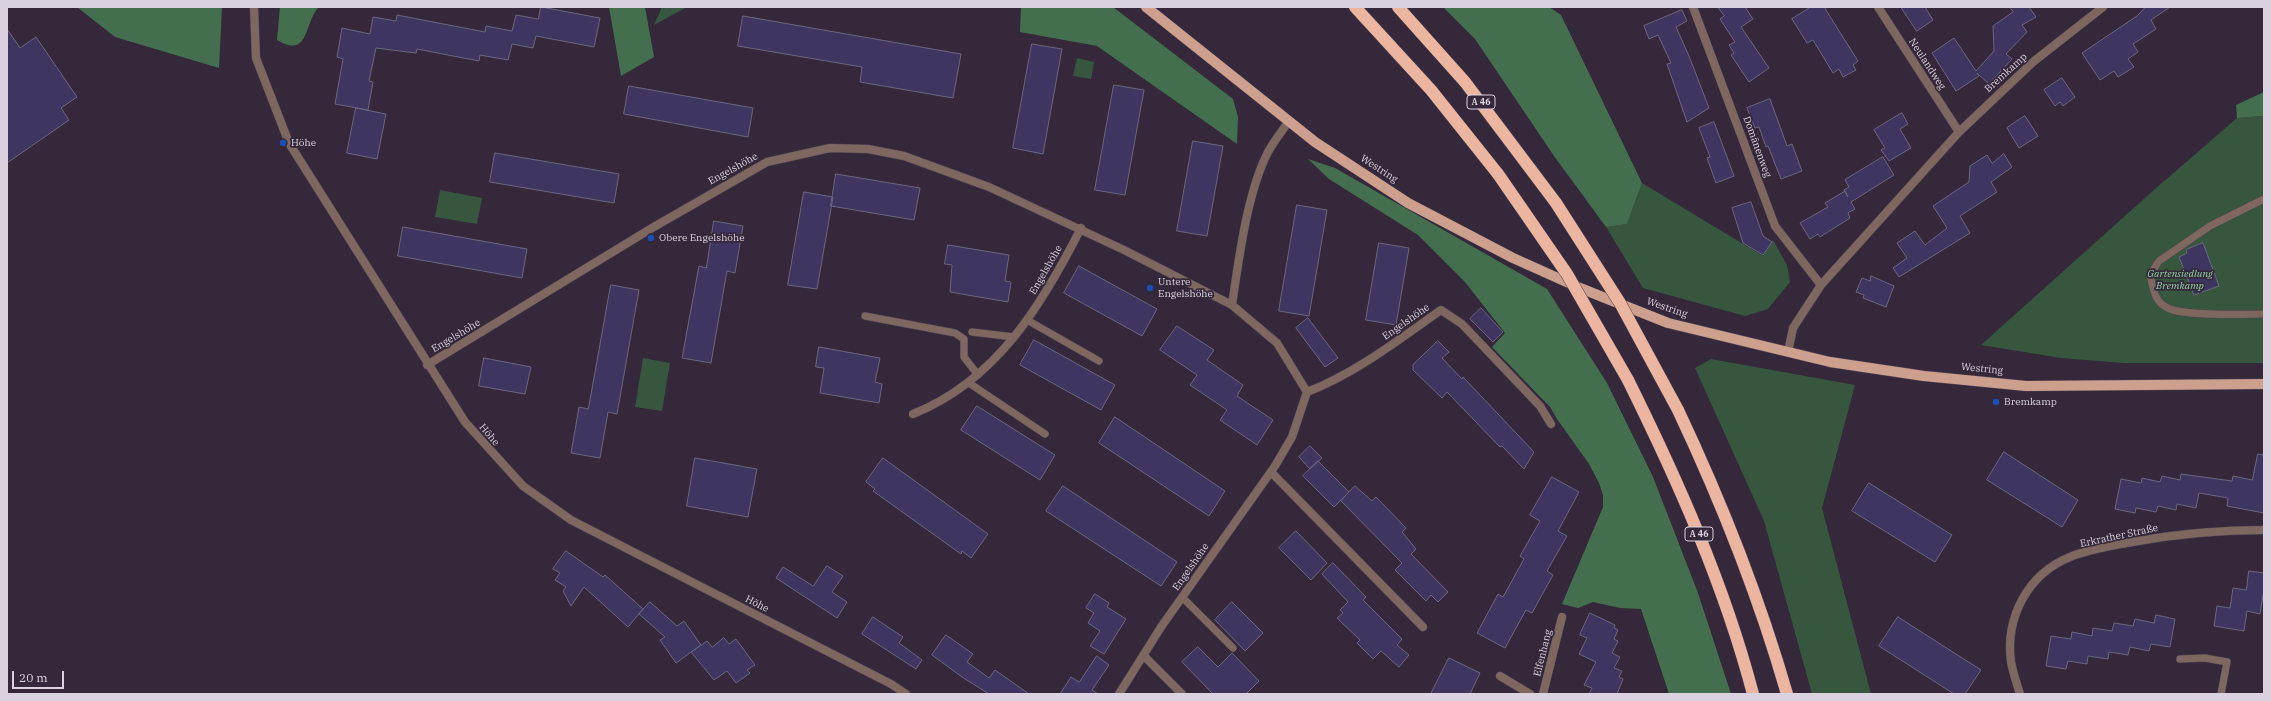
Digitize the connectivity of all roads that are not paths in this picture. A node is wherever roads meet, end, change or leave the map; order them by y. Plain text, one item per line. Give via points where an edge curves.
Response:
1 (254, 7) edge
2 (1146, 7) edge
3 (1356, 7) edge
4 (1398, 7) edge
5 (1693, 7) edge
6 (1878, 7) edge
7 (2103, 7) edge
8 (1289, 121) junction
9 (1959, 132) junction
10 (2264, 199) edge
11 (1081, 228) junction
12 (1821, 284) junction
13 (1232, 305) junction
14 (2264, 314) edge
15 (865, 316) dead end
16 (1027, 320) junction
17 (972, 332) dead end
18 (1014, 337) junction
19 (1788, 352) junction
20 (1099, 361) dead end
21 (428, 365) junction
22 (978, 375) junction
23 (969, 383) junction
24 (2264, 384) edge
25 (1306, 392) junction
26 (913, 414) dead end
27 (1551, 424) dead end
28 (1045, 434) dead end
29 (1271, 472) junction
30 (2264, 530) edge
31 (1182, 598) junction
32 (1562, 617) dead end
33 (1423, 627) dead end
34 (1233, 648) dead end
35 (1144, 656) junction
36 (2180, 659) dead end
37 (1500, 676) dead end
38 (906, 694) edge
39 (1119, 694) edge
40 (1182, 694) edge
41 (1530, 694) edge
42 (1543, 694) edge
43 (1753, 694) edge
44 (1787, 694) edge
45 (2020, 694) edge
46 (2221, 694) edge

1 - 21 street, Höhe via 256,58 289,143
2 - 8 main road, Westring
3 - 43 highway, A 46, bridge via 1432,90 1498,174 1567,274 1628,380 1668,460 1721,591
4 - 44 highway, A 46, bridge via 1465,82 1556,204 1620,303 1678,410 1696,449 1737,548
5 - 12 street, Domänenweg via 1775,226
6 - 9 street, Neulandweg
7 - 9 street, Bremkamp via 2033,62
8 - 13 street via 1268,152 1253,195
8 - 19 main road, Westring via 1315,142 1408,203 1513,258 1668,323
9 - 12 street, Bremkamp
10 - 14 lane via 2210,226 2159,261 2150,275 2155,296 2166,308
11 - 13 street, Engelshöhe
11 - 16 street, Engelshöhe via 1058,272
11 - 21 street, Engelshöhe via 989,187 904,156 868,149 830,148 767,162 652,228
12 - 19 street, Bremkamp via 1793,328
13 - 25 street, Engelshöhe via 1277,343
15 - 22 lane via 955,333 964,339 964,357
16 - 18 street, Engelshöhe
16 - 20 lane
17 - 18 lane
18 - 22 street, Engelshöhe
19 - 24 main road, Westring via 1830,362 1924,376 2026,386
21 - 38 street, Höhe via 465,422 523,486 571,520
22 - 23 street, Engelshöhe
23 - 26 street, Engelshöhe via 936,405
23 - 28 lane
25 - 27 street, Engelshöhe via 1331,383 1366,363 1441,310 1462,324 1540,406
25 - 29 street, Engelshöhe via 1292,437
29 - 31 street, Engelshöhe
29 - 33 street
30 - 45 street, Erkrather Straße via 2218,530 2108,546 2070,557 2046,570 2025,592 2013,618 2011,662
31 - 34 lane
31 - 35 street, Engelshöhe
32 - 42 street, Elfenhang
35 - 39 street, Engelshöhe
35 - 40 street
36 - 46 lane via 2205,658 2227,662
37 - 41 street

